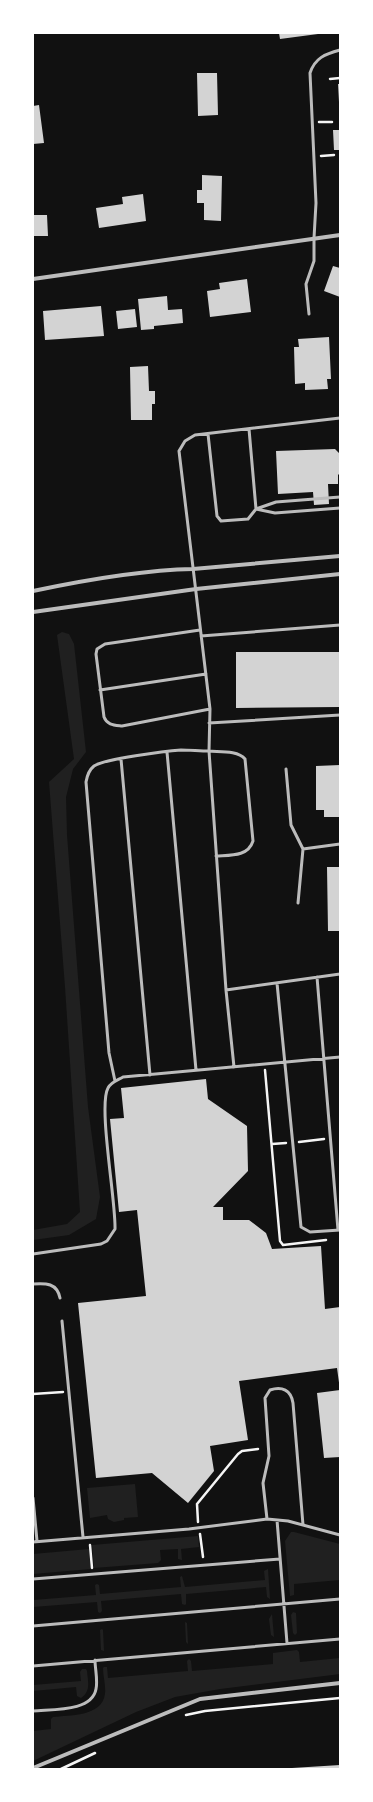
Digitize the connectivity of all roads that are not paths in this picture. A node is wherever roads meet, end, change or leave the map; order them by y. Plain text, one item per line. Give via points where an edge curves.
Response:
1 (340, 50) edge
2 (340, 235) edge
3 (314, 238) junction
4 (33, 279) edge
5 (308, 314) dead end
6 (340, 418) edge
7 (249, 429) junction
8 (208, 434) junction
9 (340, 497) edge
10 (340, 508) edge
11 (256, 509) junction
12 (340, 556) edge
13 (193, 569) junction
14 (340, 574) edge
15 (196, 589) junction
16 (33, 591) edge
17 (33, 612) edge
18 (340, 625) edge
19 (200, 630) junction
20 (201, 636) junction
21 (206, 674) junction
22 (100, 690) junction
23 (210, 709) junction
24 (340, 715) edge
25 (209, 723) junction
26 (209, 751) junction
27 (167, 752) junction
28 (121, 759) junction
29 (286, 769) dead end
30 (340, 844) edge
31 (303, 848) junction
32 (216, 856) junction
33 (298, 903) dead end
34 (340, 974) edge
35 (317, 977) junction
36 (277, 983) junction
37 (226, 990) junction
38 (340, 1057) edge
39 (325, 1058) junction
40 (284, 1062) junction
41 (234, 1067) junction
42 (196, 1070) junction
43 (150, 1075) junction
44 (115, 1081) junction
45 (339, 1230) edge
46 (33, 1254) edge
47 (33, 1284) edge
48 (60, 1298) dead end
49 (62, 1321) dead end
50 (33, 1498) edge
51 (267, 1519) junction
52 (278, 1520) junction
53 (303, 1525) junction
54 (340, 1535) edge
55 (83, 1537) junction
56 (35, 1541) edge
57 (280, 1559) junction
58 (33, 1579) edge
59 (340, 1599) edge
60 (284, 1604) junction
61 (33, 1626) edge
62 (340, 1639) edge
63 (287, 1644) junction
64 (95, 1660) junction
65 (33, 1666) edge
66 (340, 1683) edge
67 (33, 1711) edge
68 (33, 1768) edge

1 - 3 lane via 317,59 310,73 316,203
2 - 3 street
3 - 4 street
3 - 5 lane via 314,261 306,284
6 - 7 lane
7 - 8 lane
7 - 11 lane
8 - 11 lane via 217,516 225,522 248,519
8 - 13 lane via 195,435 185,441 179,451
9 - 11 lane via 276,502
10 - 11 lane via 275,513
12 - 13 street
13 - 15 lane
13 - 16 street via 163,570
14 - 15 street
15 - 17 street
15 - 19 lane
18 - 20 lane
19 - 20 lane
19 - 22 lane via 100,646 96,654
20 - 21 lane
21 - 22 lane
21 - 23 lane
22 - 23 lane via 104,717 106,721 115,725 122,726
23 - 25 lane
24 - 25 lane
25 - 26 lane
26 - 27 lane
26 - 32 lane
26 - 32 lane via 232,753 245,759 253,841 252,846 245,852
27 - 28 lane
27 - 42 lane
28 - 43 lane
28 - 44 lane via 94,766 86,782 109,1053
29 - 31 lane via 292,825
30 - 31 lane
31 - 33 lane
32 - 37 lane
34 - 35 lane
35 - 36 lane
35 - 39 lane
36 - 37 lane
36 - 40 lane
37 - 41 lane
38 - 39 lane
39 - 40 lane
39 - 45 lane
40 - 41 lane
40 - 45 lane via 301,1227 310,1232
41 - 42 lane
42 - 43 lane
43 - 44 lane via 123,1077
44 - 46 lane via 108,1088 104,1109 116,1229 107,1242 101,1244
47 - 48 lane via 53,1285 57,1288
49 - 55 lane
50 - 56 lane
51 - 52 lane
51 - 53 lane via 263,1483 269,1456 265,1398 270,1390 281,1388 292,1396
51 - 55 lane via 199,1528
52 - 53 lane
52 - 57 lane
53 - 54 lane
55 - 56 lane
57 - 58 lane
57 - 60 lane
59 - 60 lane
60 - 61 lane
60 - 63 lane
62 - 63 lane
63 - 64 lane
64 - 65 lane
64 - 67 lane via 96,1689 90,1702 77,1707
66 - 68 street via 200,1699

